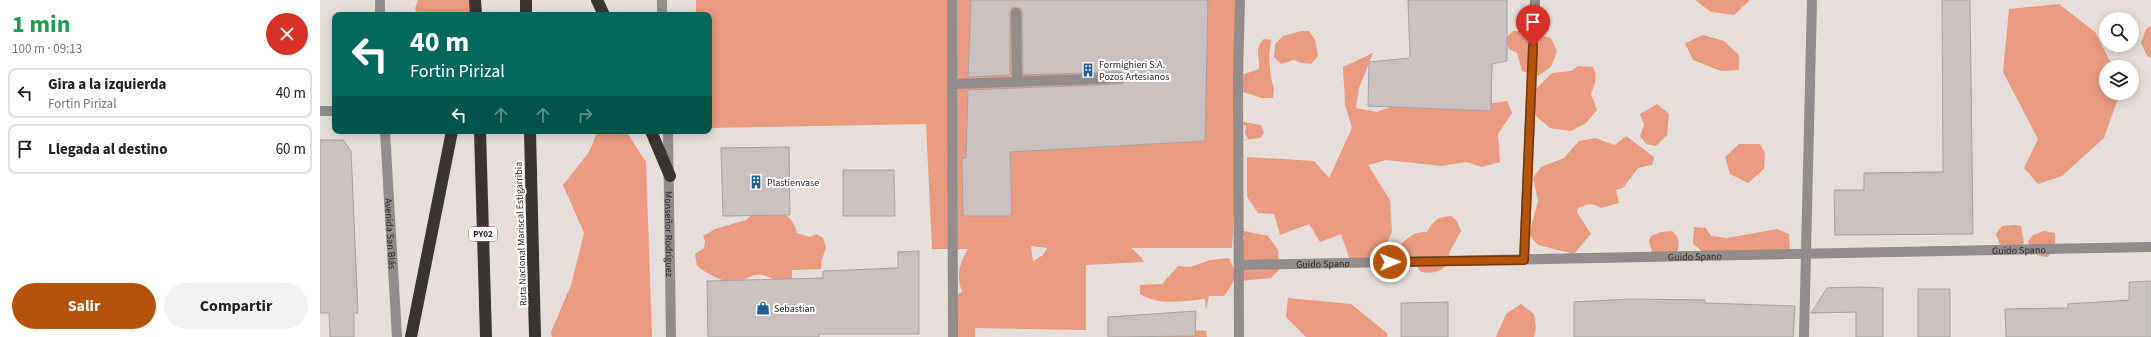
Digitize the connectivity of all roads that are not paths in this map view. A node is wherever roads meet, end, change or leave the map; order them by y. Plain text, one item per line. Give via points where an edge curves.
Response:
1 (380, 0) edge
2 (476, 0) edge
3 (526, 0) edge
4 (597, 0) edge
5 (662, 0) edge
6 (952, 0) edge
7 (1240, 0) edge
8 (1535, 0) edge
9 (1812, 0) edge
10 (380, 12) edge
11 (474, 12) edge
12 (526, 12) edge
13 (603, 12) edge
14 (662, 12) edge
15 (1016, 13) dead end
16 (1119, 78) dead end
17 (1017, 81) junction
18 (952, 84) junction
19 (320, 110) edge
20 (332, 111) edge
21 (384, 134) edge
22 (451, 134) edge
23 (480, 134) edge
24 (530, 134) edge
25 (652, 134) edge
26 (668, 134) edge
27 (670, 176) junction
28 (2151, 247) edge
29 (1806, 255) junction
30 (1524, 260) junction
31 (1239, 265) junction
32 (397, 337) edge
33 (411, 337) edge
34 (486, 337) edge
35 (535, 337) edge
36 (671, 337) edge
37 (953, 337) edge
38 (1239, 337) edge
39 (1804, 337) edge

1 - 10 street
2 - 11 highway
3 - 12 highway
4 - 13 highway
5 - 14 street
6 - 18 street
7 - 31 street
8 - 30 street
9 - 29 street
15 - 17 street
16 - 17 street
17 - 18 street
18 - 37 street
19 - 20 street
21 - 32 street, Avenida San Blás
22 - 33 highway
23 - 34 highway, PY02
24 - 35 highway, Ruta Nacional Mariscal Estigarribia
25 - 27 highway
26 - 27 street, Monseñor Rodríguez
27 - 36 street, Monseñor Rodríguez
28 - 29 street, Guido Spano
29 - 30 street, Guido Spano
29 - 39 street
30 - 31 street, Guido Spano
31 - 38 street

